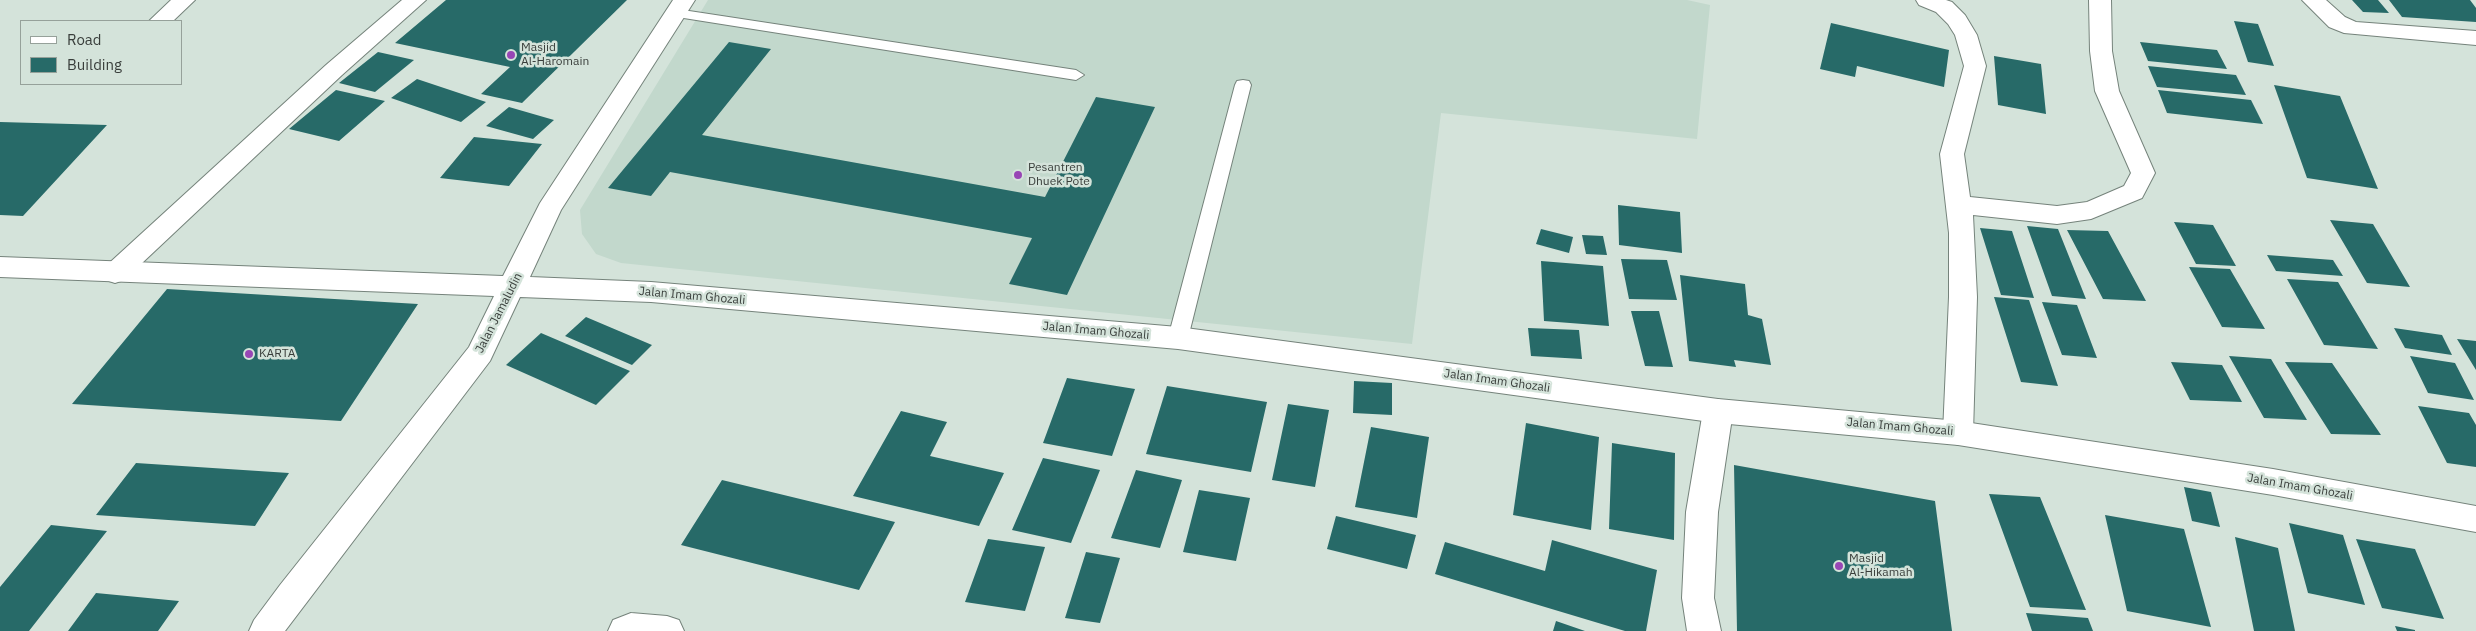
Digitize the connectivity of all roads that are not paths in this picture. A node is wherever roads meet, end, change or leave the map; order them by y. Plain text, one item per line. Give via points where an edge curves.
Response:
1 (184, 0) edge
2 (416, 0) edge
3 (2100, 0) edge
4 (2313, 0) edge
5 (1938, 2) edge
6 (680, 7) edge
7 (161, 20) edge
8 (2476, 38) edge
9 (1076, 75) dead end
10 (1243, 85) dead end
11 (1959, 205) junction
12 (0, 267) edge
13 (116, 273) junction
14 (514, 286) junction
15 (1178, 338) junction
16 (1718, 411) junction
17 (1958, 433) junction
18 (2476, 519) edge
19 (266, 631) edge
20 (625, 631) edge
21 (667, 631) edge
22 (1704, 631) edge

1 - 7 street
2 - 13 street via 334,70
3 - 11 street via 2101,51 2107,91 2143,173 2134,192 2091,210 2057,215
4 - 8 street via 2337,22 2352,28
5 - 11 street via 1957,20 1966,35 1975,66 1952,154
6 - 9 lane
6 - 14 street, Jalan Jamaludin via 549,209
10 - 15 lane
11 - 17 street via 1963,297
12 - 13 street, Jalan Imam Ghozali
13 - 14 street, Jalan Imam Ghozali
14 - 15 street, Jalan Imam Ghozali via 651,292
14 - 19 street, Jalan Jamaludin via 480,353
15 - 16 street, Jalan Imam Ghozali
16 - 17 street, Jalan Imam Ghozali
16 - 22 street via 1702,512 1698,598
17 - 18 street, Jalan Imam Ghozali via 2273,482
20 - 21 street via 631,628

